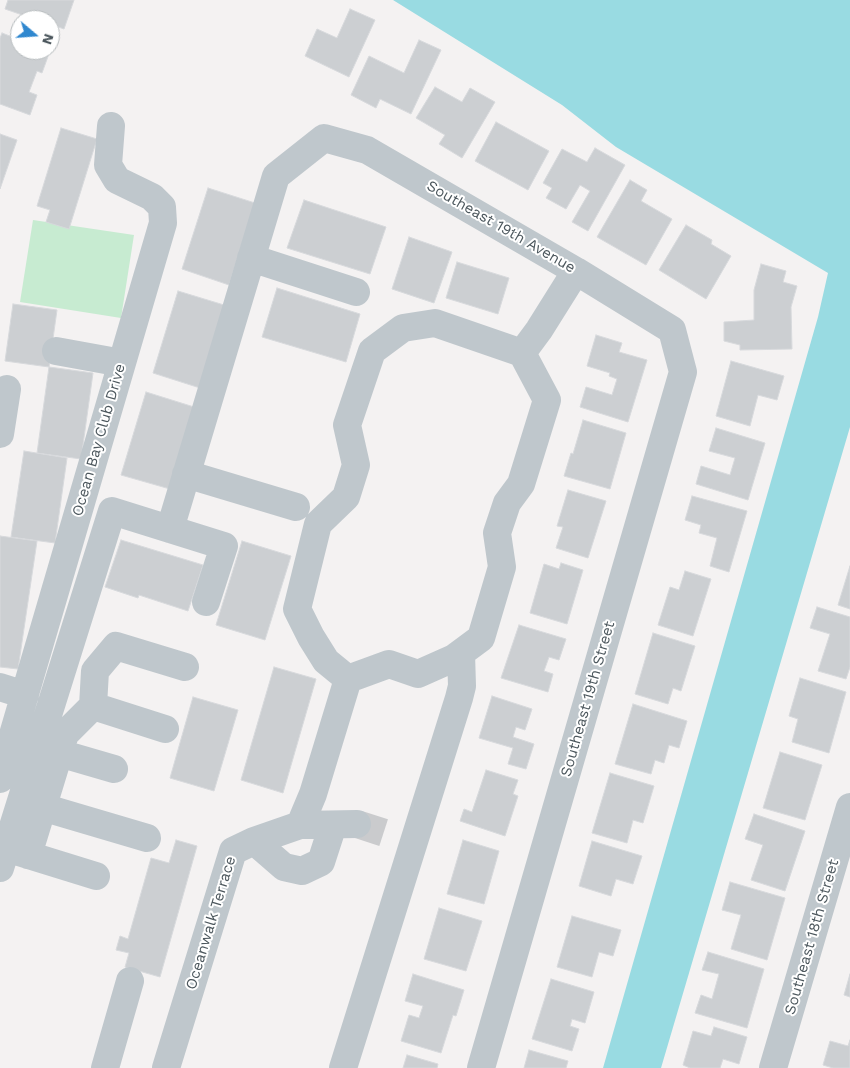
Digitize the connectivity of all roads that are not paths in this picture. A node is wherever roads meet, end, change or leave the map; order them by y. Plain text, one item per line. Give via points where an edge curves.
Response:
1 (111, 126) dead end
2 (252, 258) junction
3 (576, 271) junction
4 (356, 292) dead end
5 (672, 330) joint
6 (56, 352) dead end
7 (522, 353) junction
8 (122, 363) junction
9 (7, 389) dead end
10 (0, 434) edge
11 (186, 474) junction
12 (296, 507) dead end
13 (170, 529) junction
14 (206, 602) dead end
15 (462, 653) junction
16 (185, 667) dead end
17 (348, 679) junction
18 (12, 691) edge
19 (93, 706) junction
20 (165, 729) dead end
21 (59, 753) junction
22 (114, 769) dead end
23 (0, 779) edge
24 (42, 807) junction
25 (850, 807) edge
26 (300, 826) junction
27 (147, 838) dead end
28 (254, 841) junction
29 (11, 857) edge
30 (96, 876) dead end
31 (130, 981) dead end
32 (105, 1068) edge
33 (166, 1068) edge
34 (343, 1068) edge
35 (481, 1068) edge
36 (773, 1068) edge

1 - 8 street, Ocean Bay Club Drive via 108,165 117,180 152,197 162,207 163,223
2 - 3 street, Southeast 19th Avenue via 276,176 324,138 367,150
2 - 4 street
2 - 11 street
3 - 5 street, Southeast 19th Avenue
3 - 7 street
5 - 35 street, Southeast 19th Street via 683,372
6 - 8 street
7 - 15 street via 547,400 521,484 507,503 497,533 502,567 481,638
7 - 17 street via 435,323 403,328 372,350 347,425 356,465 346,497 318,524 297,609 326,661
8 - 18 street, Ocean Bay Club Drive
9 - 10 street
11 - 12 street
11 - 13 street
13 - 14 street via 224,546
13 - 29 street via 112,511
15 - 17 street via 418,674 390,664
15 - 34 street via 459,698 404,840
16 - 19 street via 116,646 95,671
17 - 26 street
18 - 23 street, Ocean Bay Club Drive
19 - 20 street
19 - 21 street via 65,734
21 - 22 street
21 - 24 street
24 - 27 street
24 - 29 street
25 - 36 street, Southeast 18th Street
26 - 28 street, Oceanwalk Terrace
26 - 28 street, Oceanwalk Terrace via 345,824 321,862 302,870 284,867
28 - 33 street, Oceanwalk Terrace via 233,851
29 - 30 street
31 - 32 street

